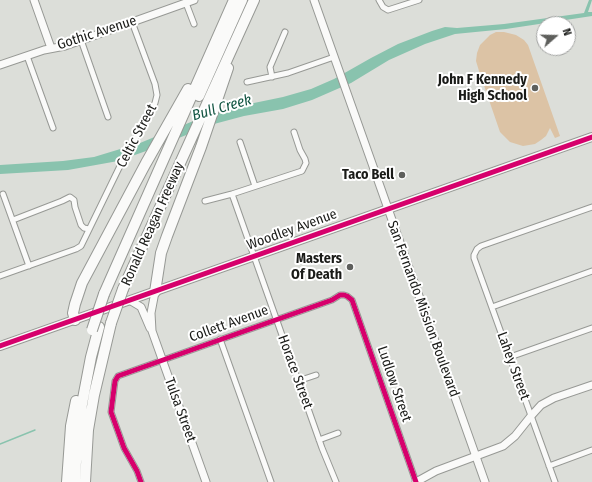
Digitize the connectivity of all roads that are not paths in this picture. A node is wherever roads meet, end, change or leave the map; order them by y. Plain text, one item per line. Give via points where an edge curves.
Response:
1 (34, 0) edge
2 (194, 0) edge
3 (234, 0) edge
4 (314, 0) edge
5 (379, 0) edge
6 (419, 0) edge
7 (249, 2) edge
8 (186, 3) junction
9 (231, 16) junction
10 (132, 22) junction
11 (194, 24) dead end
12 (242, 25) junction
13 (285, 32) dead end
14 (81, 40) junction
15 (51, 48) junction
16 (27, 56) junction
17 (334, 57) junction
18 (0, 65) edge
19 (272, 77) junction
20 (247, 82) dead end
21 (188, 102) junction
22 (108, 117) dead end
23 (53, 128) dead end
24 (294, 132) dead end
25 (592, 137) edge
26 (240, 142) dead end
27 (255, 186) junction
28 (3, 194) dead end
29 (232, 194) junction
30 (205, 201) dead end
31 (592, 207) edge
32 (387, 209) junction
33 (13, 220) junction
34 (89, 230) junction
35 (254, 256) junction
36 (29, 266) junction
37 (592, 271) edge
38 (0, 276) edge
39 (155, 292) junction
40 (347, 296) joint
41 (131, 301) junction
42 (492, 307) junction
43 (75, 320) junction
44 (276, 320) junction
45 (592, 328) edge
46 (96, 329) junction
47 (152, 331) junction
48 (220, 339) junction
49 (0, 346) edge
50 (510, 357) junction
51 (162, 360) junction
52 (316, 375) dead end
53 (298, 381) junction
54 (592, 385) edge
55 (531, 416) junction
56 (338, 433) dead end
57 (319, 440) junction
58 (592, 450) edge
59 (476, 457) junction
60 (549, 466) junction
61 (67, 482) edge
62 (75, 482) edge
63 (85, 482) edge
64 (141, 482) edge
65 (206, 482) edge
66 (271, 482) edge
67 (336, 482) edge
68 (416, 482) edge
69 (485, 482) edge
70 (554, 482) edge

1 - 15 street
2 - 8 street, Gothic Avenue
3 - 9 highway
4 - 17 street, San Fernando Mission Boulevard
5 - 6 street via 385,9 390,10
7 - 9 highway
7 - 12 highway, Ronald Reagan Freeway
8 - 10 street, Gothic Avenue
8 - 11 street
9 - 21 highway
9 - 21 highway via 207,59
10 - 14 street, Gothic Avenue
10 - 34 street, Celtic Street via 157,92 155,103
12 - 39 highway via 219,97 161,254
12 - 63 highway, Ronald Reagan Freeway, bridge via 123,289 111,323 88,430
13 - 19 street via 270,67
14 - 15 street, Gothic Avenue
14 - 22 street
15 - 16 street, Gothic Avenue
16 - 18 street, Gothic Avenue
16 - 23 street
17 - 19 street
17 - 32 street, San Fernando Mission Boulevard
19 - 20 street
21 - 43 highway via 146,163 82,282 74,304
21 - 46 highway, Ronald Reagan Freeway, bridge via 108,292
24 - 27 street via 305,159 304,168 298,173
25 - 32 main road, Woodley Avenue
26 - 27 street
27 - 29 street
28 - 33 street
29 - 30 street
29 - 35 street, Horace Street
31 - 42 street, Lahey Street via 481,246 475,251 474,258
32 - 35 main road, Woodley Avenue
32 - 59 street, San Fernando Mission Boulevard
33 - 34 street via 70,198 74,200 81,225
33 - 36 street
34 - 36 street, Celtic Street via 80,246
35 - 39 main road, Woodley Avenue
35 - 44 street, Horace Street
36 - 38 street
37 - 42 street
39 - 41 main road, Woodley Avenue
39 - 47 street, Tulsa Street via 151,313
40 - 44 street, Collett Avenue via 340,296
40 - 68 street, Ludlow Street via 354,305
41 - 43 main road, Woodley Avenue
41 - 47 street via 141,307
42 - 50 street, Lahey Street
43 - 49 main road, Woodley Avenue
44 - 48 street, Collett Avenue
44 - 53 street, Horace Street
45 - 50 street
46 - 61 highway, Ronald Reagan Freeway via 71,426
46 - 62 highway via 82,404
47 - 51 street, Tulsa Street
48 - 51 street, Collett Avenue
48 - 66 street
50 - 55 street, Lahey Street
51 - 64 street, Collett Avenue via 118,376 114,381 111,412 124,448
51 - 65 street, Tulsa Street
52 - 53 street
53 - 57 street, Horace Street
54 - 55 street via 547,402
55 - 59 street via 508,443
55 - 60 street, Lahey Street
56 - 57 street
57 - 67 street, Horace Street
58 - 60 street
59 - 68 street via 436,471
59 - 69 street, San Fernando Mission Boulevard
60 - 70 street, Lahey Street

